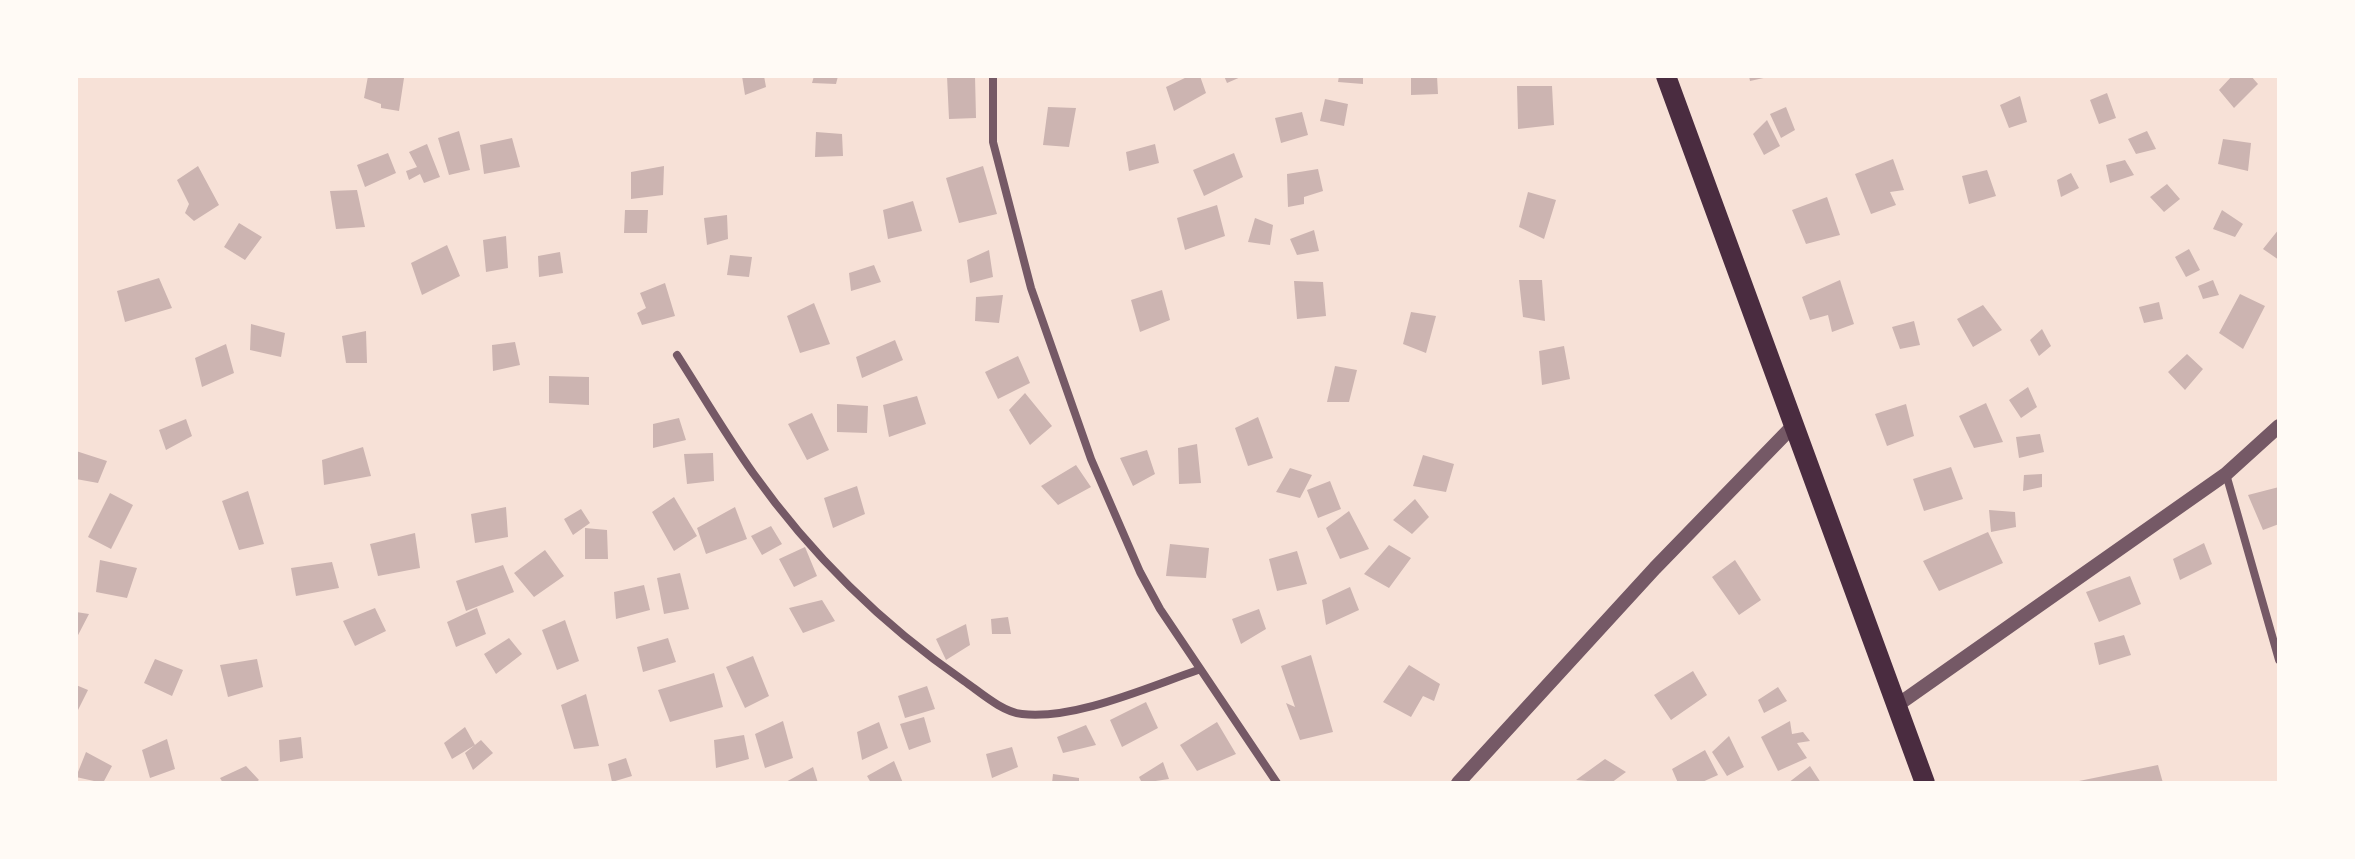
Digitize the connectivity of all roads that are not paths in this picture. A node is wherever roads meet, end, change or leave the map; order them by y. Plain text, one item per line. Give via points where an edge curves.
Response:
1 (993, 76) edge
2 (1666, 76) edge
3 (677, 355) dead end
4 (2279, 426) edge
5 (1792, 427) junction
6 (2226, 474) junction
7 (2279, 657) edge
8 (1198, 670) junction
9 (1896, 706) junction
10 (1277, 783) edge
11 (1458, 783) edge
12 (1925, 783) edge

1 - 8 street via 993,142 1031,288 1091,459 1134,558
2 - 5 main road
3 - 8 street via 753,473 815,551 917,648 993,700 1018,714 1041,715 1102,702
4 - 6 street
5 - 9 main road
5 - 11 street
6 - 7 street
6 - 9 street
8 - 10 street
9 - 12 main road

